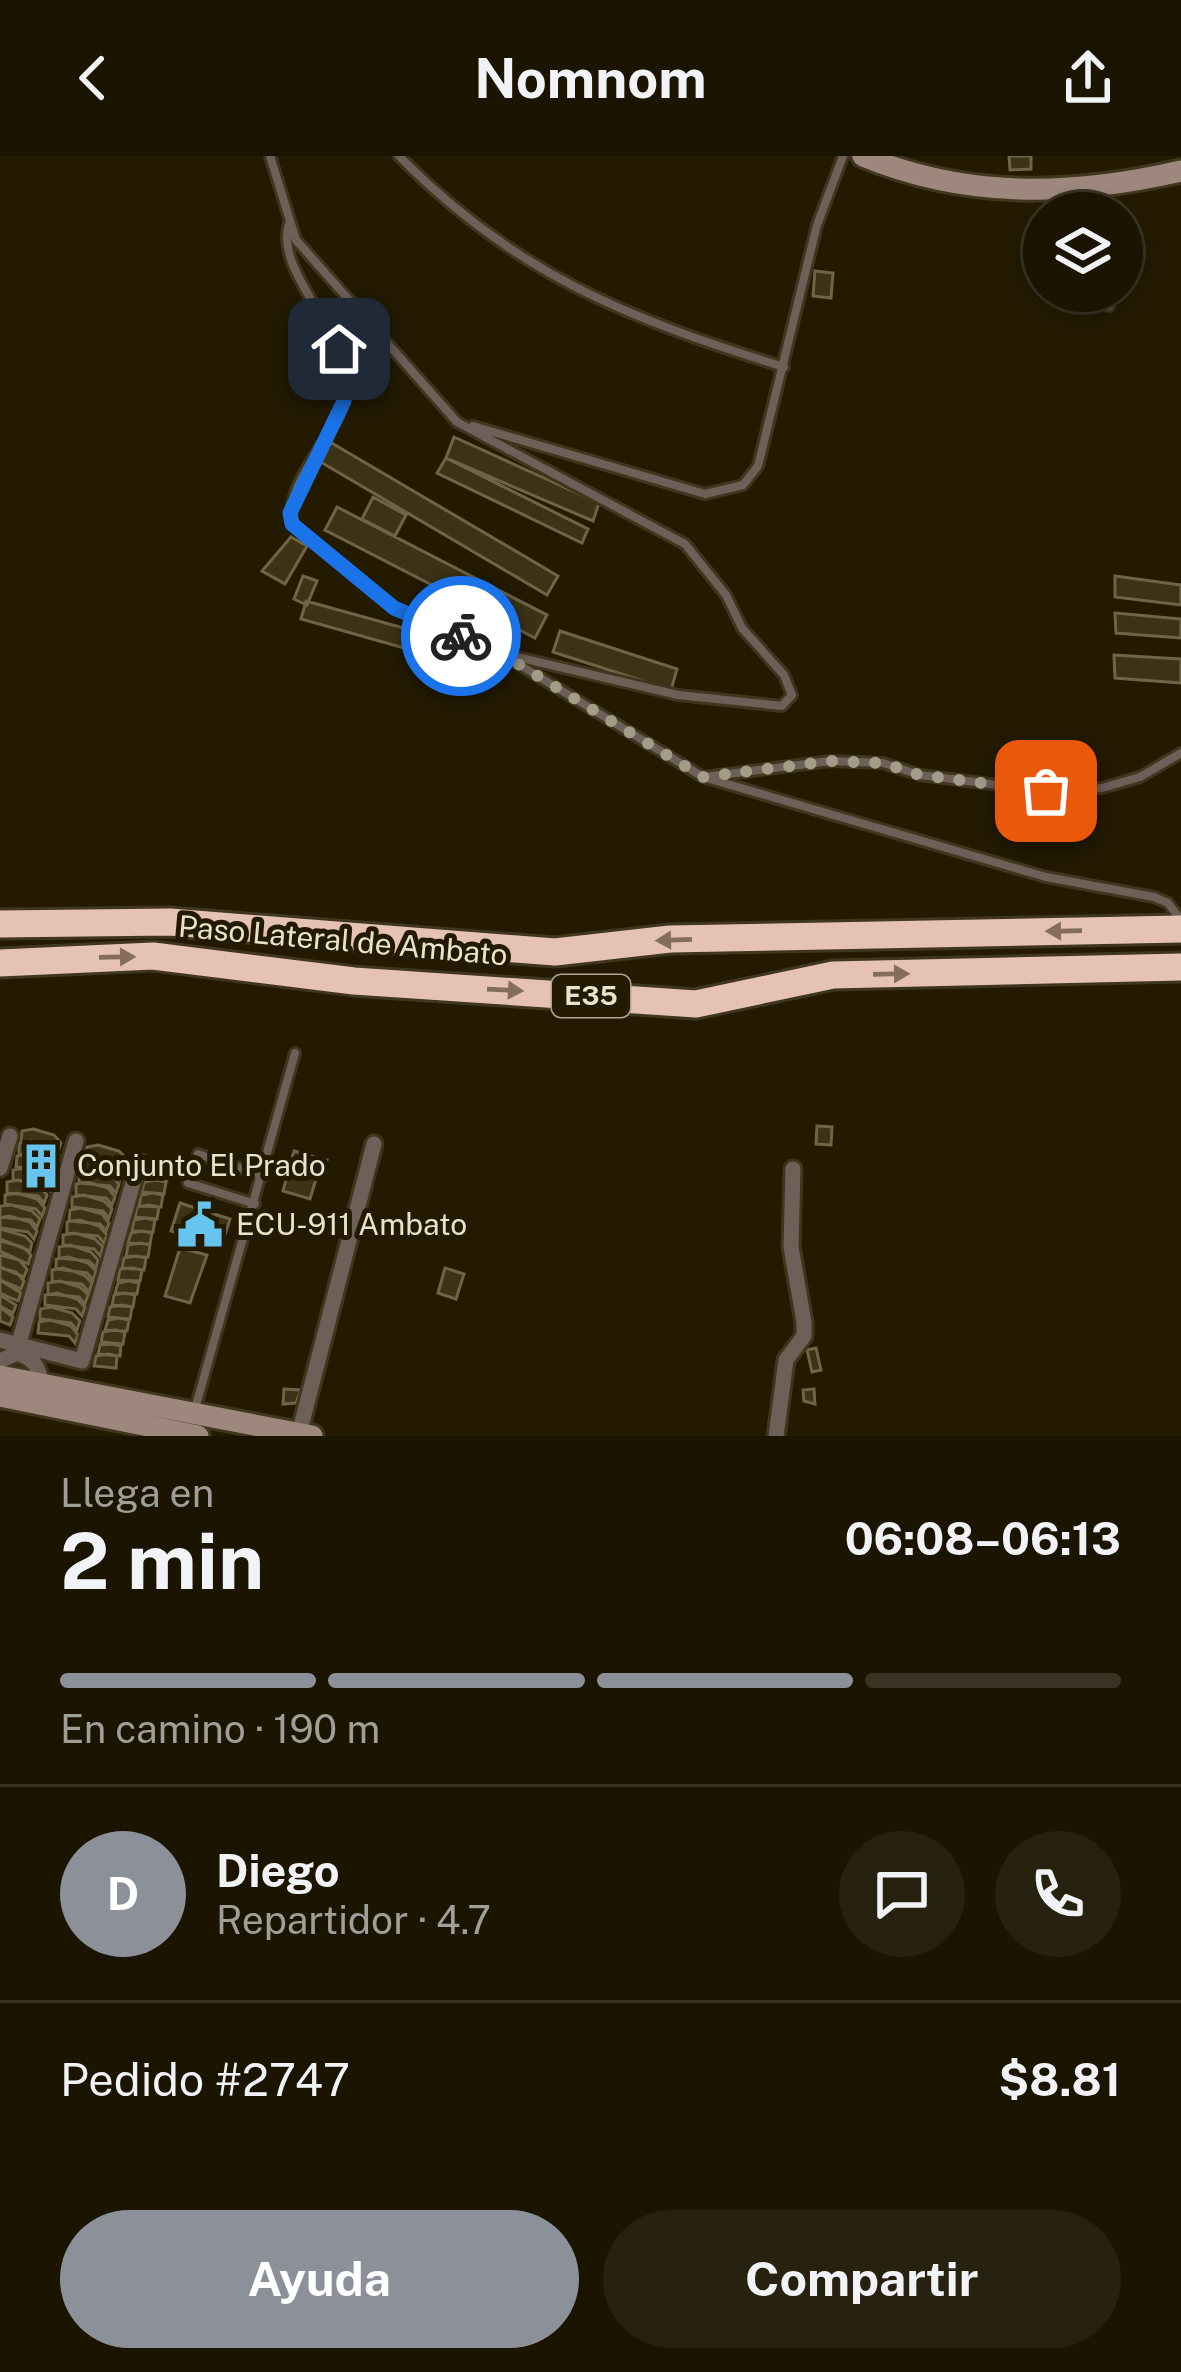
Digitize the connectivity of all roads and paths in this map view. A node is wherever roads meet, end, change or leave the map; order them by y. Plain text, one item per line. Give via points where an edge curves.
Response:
1 (270, 156) edge
2 (399, 156) edge
3 (843, 156) edge
4 (863, 156) edge
5 (1181, 172) edge
6 (1054, 192) joint
7 (290, 222) junction
8 (784, 367) junction
9 (457, 422) junction
10 (500, 653) junction
11 (1181, 753) edge
12 (703, 777) junction
13 (1181, 920) edge
14 (0, 924) edge
15 (1181, 929) edge
16 (0, 963) edge
17 (1181, 967) edge
18 (295, 1053) dead end
19 (10, 1136) dead end
20 (76, 1142) dead end
21 (374, 1144) dead end
22 (198, 1154) dead end
23 (139, 1162) dead end
24 (0, 1168) edge
25 (793, 1169) dead end
26 (264, 1176) junction
27 (188, 1183) dead end
28 (255, 1204) junction
29 (0, 1340) edge
30 (18, 1349) junction
31 (0, 1360) edge
32 (0, 1376) edge
33 (40, 1384) junction
34 (0, 1396) edge
35 (192, 1428) edge
36 (306, 1435) edge
37 (776, 1436) edge

1 - 7 lane
2 - 8 lane via 450,208 520,260 672,333
3 - 8 lane via 817,225
4 - 6 street via 917,178
5 - 6 street
7 - 9 lane via 296,240
7 - 10 lane via 285,244 339,349 345,382 292,524 394,608
8 - 9 lane via 753,477 730,490 705,494 627,475
9 - 10 lane via 685,544 792,695 782,706 679,695
10 - 12 lane
11 - 12 lane via 1140,777 1083,789 982,785 883,763 830,761
12 - 13 lane via 1046,878 1154,897
15 -> 14 highway, Paso Lateral de Ambato / E35 via 670,939 555,952 170,922
16 -> 17 highway, Paso Lateral de Ambato / E35 via 153,956 354,981 696,1004 833,975
18 - 26 lane
19 - 24 street
20 - 30 street
21 - 36 street
22 - 26 lane
23 - 30 street via 82,1360
25 - 37 street via 791,1247 805,1322 786,1360
26 - 28 lane
27 - 28 lane
28 - 35 lane
29 - 30 street
30 - 31 street
30 - 33 street via 37,1366
32 - 33 street
33 - 35 street
34 - 35 street
35 - 36 street

